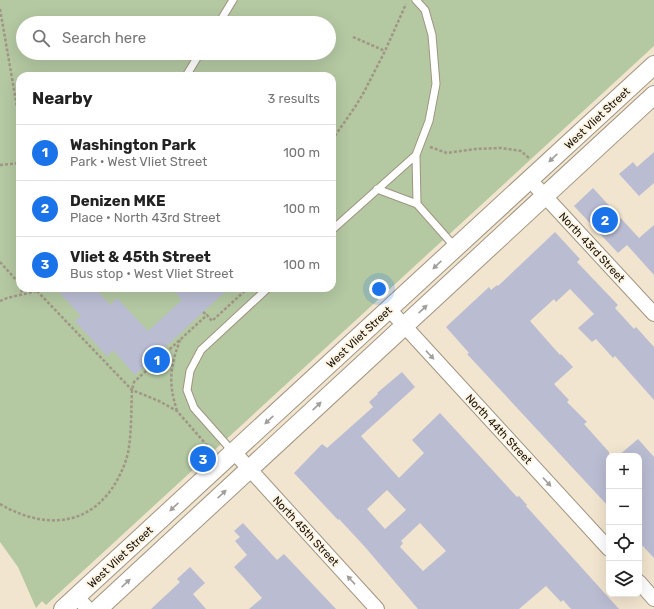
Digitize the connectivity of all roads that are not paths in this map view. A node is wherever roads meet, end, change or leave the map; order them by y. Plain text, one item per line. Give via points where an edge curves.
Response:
1 (233, 0) edge
2 (416, 0) edge
3 (223, 16) edge
4 (196, 60) edge
5 (654, 65) edge
6 (188, 72) edge
7 (654, 96) edge
8 (416, 155) junction
9 (530, 180) junction
10 (377, 189) junction
11 (545, 196) junction
12 (417, 204) junction
13 (336, 226) edge
14 (456, 248) junction
15 (264, 292) edge
16 (389, 309) junction
17 (654, 314) edge
18 (404, 326) junction
19 (234, 452) junction
20 (249, 469) junction
21 (606, 547) edge
22 (642, 585) edge
23 (654, 598) edge
24 (82, 603) edge
25 (63, 609) edge
26 (98, 609) edge
27 (378, 609) edge

1 - 3 lane
2 - 8 lane via 425,10 432,35 436,84 428,121
4 - 6 lane
5 -> 9 street, West Vliet Street
7 - 11 street, West Vliet Street
8 - 10 lane
8 - 12 lane
9 - 11 street, North 43rd Street
9 - 14 street, West Vliet Street
10 - 12 lane
10 - 13 lane
11 - 17 street, North 43rd Street
18 -> 11 street, West Vliet Street
12 - 14 lane
14 -> 16 street, West Vliet Street
15 - 19 lane via 201,350 190,371 188,390 194,408
16 - 18 street, North 44th Street
16 -> 19 street, West Vliet Street
20 -> 18 street, West Vliet Street
18 -> 21 street, North 44th Street
19 - 20 street, North 45th Street
19 -> 24 street, West Vliet Street
26 -> 20 street, West Vliet Street
27 -> 20 street, North 45th Street
22 - 23 street
24 - 25 street, West Vliet Street

